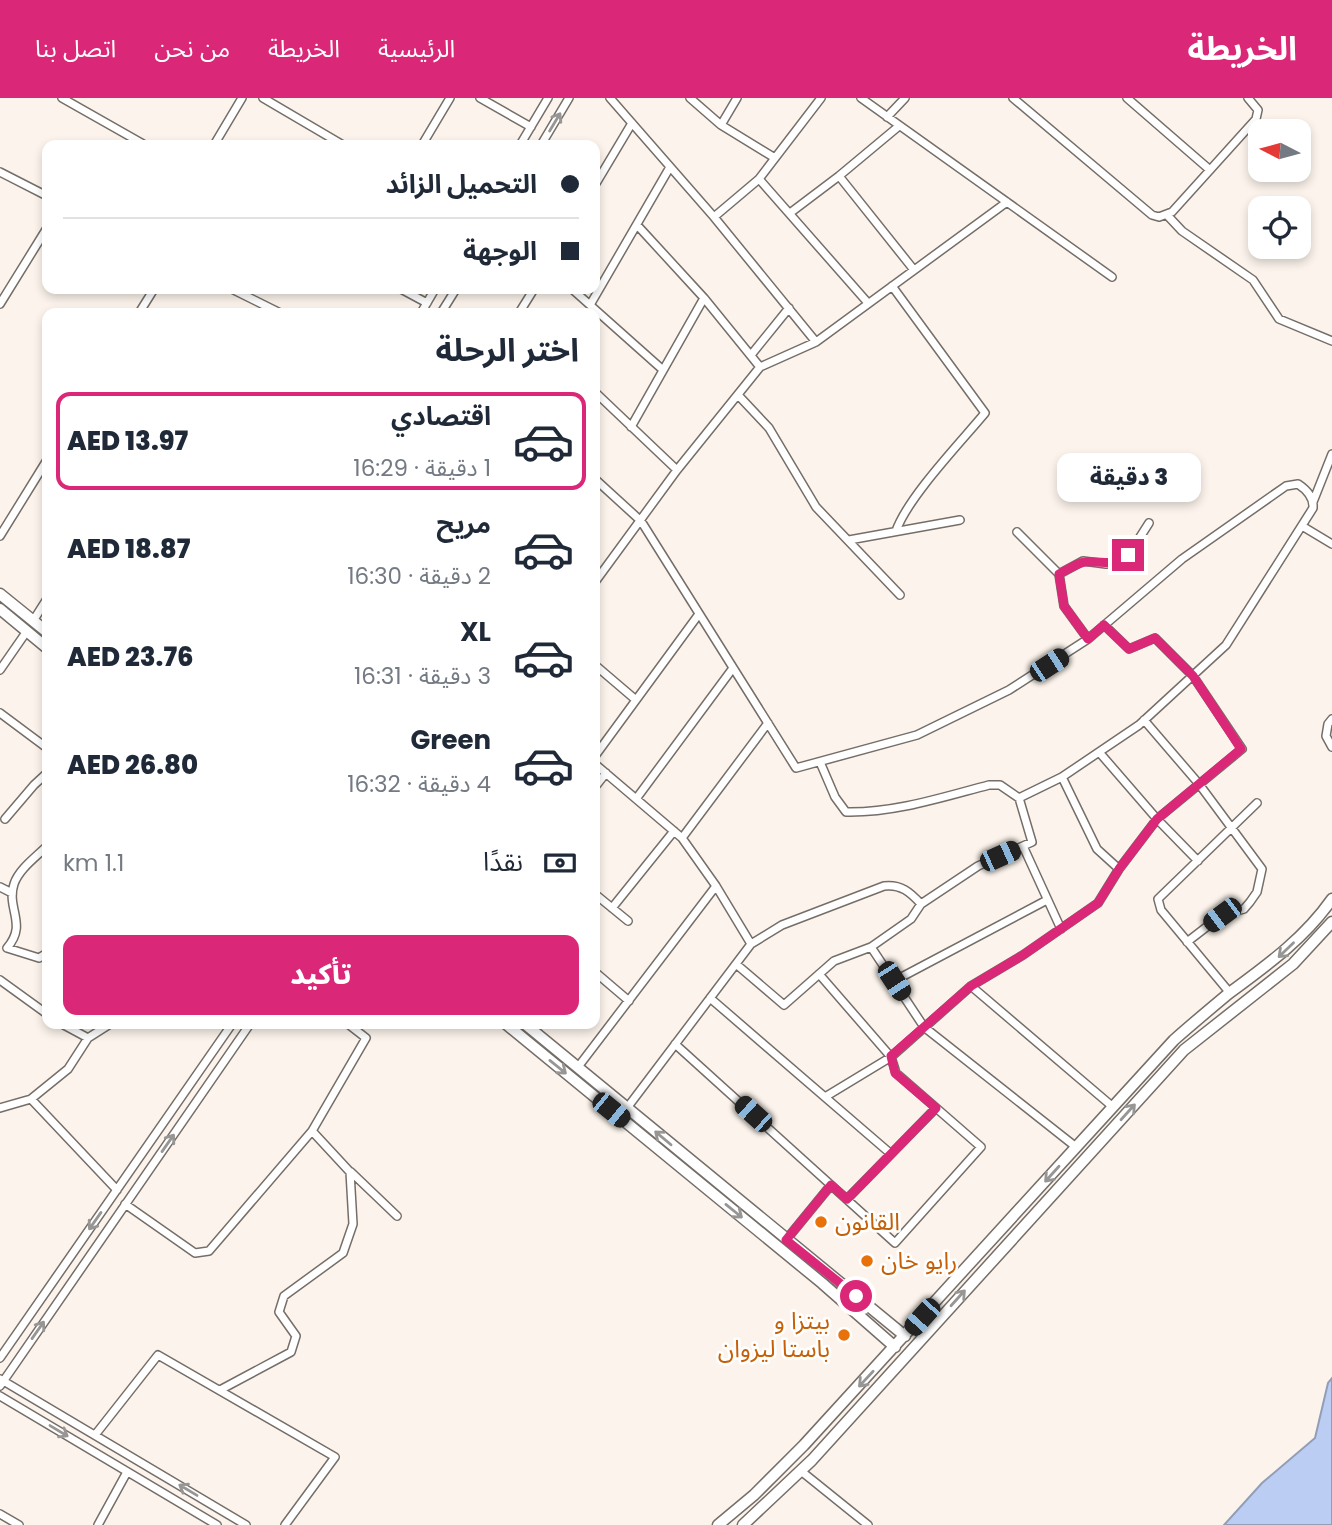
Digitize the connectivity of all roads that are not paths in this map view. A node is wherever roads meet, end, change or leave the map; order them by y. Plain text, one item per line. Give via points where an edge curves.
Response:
1 (62, 98) edge
2 (242, 98) edge
3 (263, 98) edge
4 (450, 98) edge
5 (480, 98) edge
6 (548, 98) edge
7 (569, 98) edge
8 (610, 98) edge
9 (690, 98) edge
10 (737, 98) edge
11 (821, 98) edge
12 (861, 98) edge
13 (905, 98) edge
14 (1013, 98) edge
15 (1127, 98) edge
16 (1248, 98) edge
17 (887, 117) junction
18 (632, 123) junction
19 (721, 125) junction
20 (899, 126) junction
21 (531, 127) junction
22 (136, 140) edge
23 (217, 140) edge
24 (334, 140) edge
25 (425, 140) edge
26 (523, 140) edge
27 (544, 140) edge
28 (775, 158) junction
29 (670, 167) junction
30 (1210, 170) junction
31 (0, 172) edge
32 (839, 176) junction
33 (600, 177) edge
34 (759, 179) junction
35 (42, 193) edge
36 (1007, 202) junction
37 (790, 214) junction
38 (1167, 215) junction
39 (714, 217) junction
40 (637, 225) junction
41 (42, 236) edge
42 (914, 270) junction
43 (1112, 277) dead end
44 (892, 286) junction
45 (600, 288) edge
46 (242, 294) edge
47 (410, 294) edge
48 (432, 294) edge
49 (578, 294) edge
50 (596, 294) edge
51 (704, 298) junction
52 (427, 303) junction
53 (868, 303) junction
54 (0, 304) edge
55 (590, 305) junction
56 (270, 308) edge
57 (424, 308) edge
58 (593, 308) edge
59 (789, 308) junction
60 (600, 314) edge
61 (1332, 341) edge
62 (816, 342) junction
63 (751, 355) junction
64 (760, 367) junction
65 (663, 370) junction
66 (738, 395) junction
67 (600, 397) edge
68 (631, 427) junction
69 (1332, 454) edge
70 (42, 468) edge
71 (677, 470) junction
72 (600, 484) edge
73 (1313, 502) junction
74 (960, 520) dead end
75 (641, 521) junction
76 (1149, 523) dead end
77 (1302, 526) junction
78 (895, 531) junction
79 (1017, 532) dead end
80 (0, 536) edge
81 (849, 540) junction
82 (1332, 544) edge
83 (1059, 574) junction
84 (600, 575) edge
85 (0, 594) edge
86 (900, 595) dead end
87 (42, 607) edge
88 (0, 609) edge
89 (699, 614) junction
90 (33, 621) junction
91 (1104, 625) junction
92 (42, 628) edge
93 (27, 631) junction
94 (1088, 639) junction
95 (42, 644) edge
96 (733, 668) junction
97 (600, 669) edge
98 (0, 670) edge
99 (1193, 676) junction
100 (636, 700) junction
101 (0, 713) edge
102 (1332, 719) edge
103 (1144, 720) junction
104 (768, 723) junction
105 (42, 744) edge
106 (1332, 747) edge
107 (600, 749) edge
108 (1099, 752) junction
109 (820, 762) junction
110 (600, 768) edge
111 (606, 773) junction
112 (1062, 777) junction
113 (42, 778) edge
114 (600, 781) edge
115 (1199, 784) junction
116 (1019, 798) junction
117 (636, 799) junction
118 (1257, 803) dead end
119 (5, 819) dead end
120 (1157, 819) junction
121 (1233, 829) junction
122 (674, 831) junction
123 (682, 838) junction
124 (1023, 846) junction
125 (42, 851) edge
126 (1198, 861) junction
127 (1119, 869) junction
128 (716, 886) junction
129 (0, 887) edge
130 (12, 893) junction
131 (600, 898) edge
132 (1332, 899) edge
133 (1048, 900) junction
134 (921, 904) junction
135 (612, 908) junction
136 (628, 921) dead end
137 (1332, 922) edge
138 (1061, 929) junction
139 (1187, 942) junction
140 (751, 944) junction
141 (871, 947) junction
142 (8, 948) junction
143 (0, 953) edge
144 (42, 956) edge
145 (736, 964) junction
146 (819, 974) junction
147 (600, 976) edge
148 (0, 980) edge
149 (894, 981) junction
150 (971, 986) junction
151 (1230, 993) junction
152 (710, 998) junction
153 (629, 1001) junction
154 (42, 1010) edge
155 (924, 1027) junction
156 (71, 1029) edge
157 (102, 1029) edge
158 (229, 1029) edge
159 (247, 1029) edge
160 (354, 1029) edge
161 (512, 1029) edge
162 (531, 1029) edge
163 (88, 1038) junction
164 (675, 1044) junction
165 (891, 1056) junction
166 (578, 1067) junction
167 (825, 1097) junction
168 (31, 1099) junction
169 (1113, 1107) junction
170 (0, 1108) edge
171 (627, 1108) junction
172 (936, 1108) junction
173 (312, 1131) junction
174 (1076, 1147) junction
175 (891, 1154) junction
176 (350, 1172) junction
177 (831, 1185) junction
178 (117, 1190) junction
179 (847, 1199) junction
180 (125, 1204) junction
181 (397, 1216) dead end
182 (786, 1240) junction
183 (905, 1336) junction
184 (895, 1347) junction
185 (0, 1359) edge
186 (1, 1382) edge
187 (220, 1390) junction
188 (0, 1396) edge
189 (95, 1435) junction
190 (801, 1471) junction
191 (127, 1472) junction
192 (0, 1514) edge
193 (19, 1525) edge
194 (98, 1525) edge
195 (216, 1525) edge
196 (246, 1525) edge
197 (285, 1525) edge
198 (718, 1525) edge
199 (743, 1525) edge
200 (868, 1525) edge

1 - 22 street
2 - 23 street
3 - 24 street
4 - 25 street
5 - 21 street
6 - 21 street
27 -> 7 street
8 - 18 street
9 - 19 street
10 - 19 street
11 - 28 street
12 - 17 street
13 - 17 street
14 - 38 street via 1152,215
15 - 30 street
16 - 30 street via 1258,110 1256,119
17 - 20 street
18 - 29 street
18 - 33 street
19 - 28 street
20 - 32 street
20 - 36 street
21 - 26 street
28 - 34 street
29 - 39 street
29 - 40 street
30 - 38 street
31 - 35 street
32 - 37 street
32 - 42 street
34 - 37 street
34 - 39 street
36 - 42 street
36 - 43 street
37 - 53 street
38 - 61 street via 1182,231 1253,280 1279,319
39 - 59 street
40 - 45 street
40 - 51 street
41 - 54 street
42 - 44 street
44 - 53 street
44 - 78 street via 985,413
46 - 56 street
47 - 52 street
48 - 52 street
49 - 55 street
50 - 55 street
51 - 63 street
51 - 65 street
52 - 57 street
53 - 62 street
55 - 58 street
59 - 62 street
59 - 63 street
60 - 65 street
62 - 64 street
63 - 64 street
64 - 66 street
65 - 68 street
66 - 71 street
66 - 81 street via 769,428 816,506
67 - 68 street
68 - 71 street
69 - 73 street
70 - 80 street
71 - 75 street
72 - 75 street
73 - 77 street
73 - 91 street via 1298,484 1286,486 1182,559
74 - 78 street
75 - 84 street
75 - 89 street
76 - 83 street via 1121,562 1083,562
77 - 82 street
77 - 99 street via 1226,645
78 - 81 street
79 - 83 street
81 - 86 street
83 - 94 street via 1064,606
85 - 90 main road
87 - 90 street
88 - 93 main road
89 - 96 street
89 - 100 street
90 - 92 main road
91 - 94 street
91 - 99 street via 1129,649 1155,638
93 - 95 main road
93 - 98 street
94 - 109 street via 1009,691 917,735
96 - 104 street
96 - 117 street
97 - 100 street
99 - 103 street
99 - 115 street via 1241,749
100 - 107 street
101 - 105 street
102 - 106 street via 1326,736
103 - 108 street
103 - 115 street
104 - 109 street via 796,768
104 - 123 street
108 - 112 street
108 - 120 street
109 - 116 street via 846,812 913,805 989,785 1000,785
110 - 111 street
111 - 114 street
111 - 117 street
112 - 116 street
112 - 127 street via 1097,849
113 - 119 street
115 - 120 street
115 - 121 street
116 - 124 street via 1032,842
117 - 122 street
118 - 121 street
120 - 126 street
120 - 127 street
121 - 126 street
121 - 139 street via 1262,869 1257,892 1244,909 1222,915
122 - 123 street
122 - 135 street
123 - 128 street
124 - 133 street
124 - 134 street via 978,866
125 - 130 street via 21,872
126 - 139 street via 1158,899 1161,910
127 - 138 street via 1098,903
128 - 140 street
128 - 153 street
129 - 130 street
130 - 142 street via 18,932
131 - 135 street
132 -> 151 main road via 1281,956
133 - 138 street
133 - 149 street
134 - 140 street via 909,891 884,886 782,925
134 - 141 street via 911,919
135 - 136 street
190 -> 137 main road via 1184,1050 1293,964
138 - 150 street
139 - 151 street
140 - 145 street
141 - 146 street via 834,961
141 - 149 street
142 - 143 street
142 - 144 street
145 - 146 street via 784,1005
145 - 152 street
146 - 165 street
147 - 153 street
148 - 154 street
149 - 155 street
150 - 155 street
150 - 169 street
151 - 169 main road via 1174,1040
152 - 164 street
152 - 167 street
153 - 166 street
155 - 165 street
155 - 174 street
156 - 163 street
157 - 163 street
158 - 178 street
180 -> 159 street
160 - 173 street via 366,1038
161 -> 184 main road
162 - 166 main road
163 - 168 street via 68,1069
164 - 171 street
164 - 177 street
165 - 167 street
165 - 172 street via 895,1073
166 - 171 main road
167 - 175 street
168 - 170 street
168 - 178 street
169 - 174 main road
182 -> 171 main road
172 - 175 street
172 - 179 street via 981,1147 895,1243
173 - 176 street
173 - 180 street via 208,1251 195,1253
174 -> 183 main road
175 - 179 street
176 - 181 street
176 - 187 street via 353,1224 343,1253 284,1296 279,1312 296,1336 291,1352
177 - 179 street
177 - 182 street
178 -> 185 street
186 -> 180 street
182 - 183 main road
183 - 184 main road
184 -> 198 main road via 804,1445
186 - 189 street
187 - 189 street via 158,1355
187 - 197 street via 335,1457
188 -> 191 street
196 -> 189 street
190 - 199 main road
190 - 200 street
191 - 194 street
191 - 195 street
192 - 193 street

